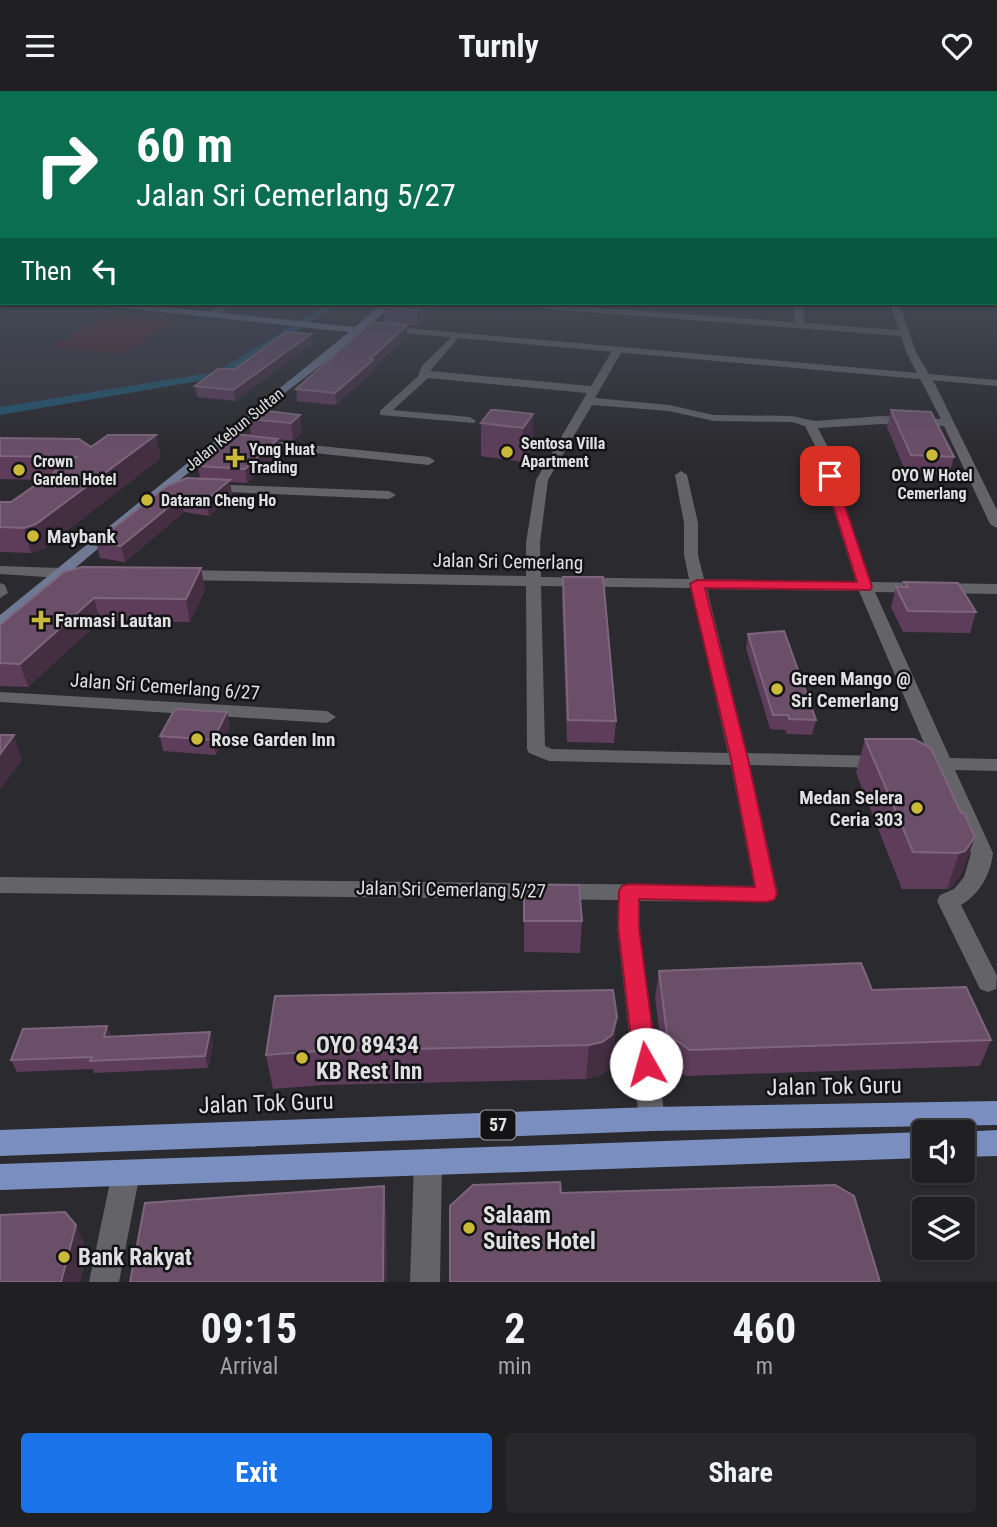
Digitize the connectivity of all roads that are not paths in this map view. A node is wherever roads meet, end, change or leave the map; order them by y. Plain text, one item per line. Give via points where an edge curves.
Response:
1 (328, 346) edge
2 (335, 346) edge
3 (447, 346) edge
4 (554, 346) edge
5 (909, 346) edge
6 (617, 351) junction
7 (318, 360) junction
8 (424, 374) junction
9 (926, 377) junction
10 (993, 382) edge
11 (592, 395) junction
12 (470, 421) dead end
13 (947, 423) junction
14 (813, 424) junction
15 (220, 440) junction
16 (429, 461) dead end
17 (681, 475) dead end
18 (165, 486) junction
19 (388, 495) dead end
20 (997, 524) edge
21 (0, 570) edge
22 (60, 573) junction
23 (87, 573) edge
24 (167, 575) edge
25 (533, 581) junction
26 (697, 584) junction
27 (865, 587) junction
28 (997, 589) edge
29 (0, 623) edge
30 (0, 697) edge
31 (327, 717) dead end
32 (739, 759) junction
33 (943, 764) junction
34 (997, 765) edge
35 (0, 885) edge
36 (629, 891) junction
37 (988, 982) dead end
38 (997, 1113) edge
39 (652, 1119) junction
40 (0, 1143) edge
41 (997, 1143) edge
42 (975, 1144) edge
43 (912, 1145) edge
44 (428, 1162) junction
45 (126, 1173) junction
46 (0, 1177) edge
47 (104, 1282) edge
48 (425, 1282) edge

1 - 7 main road, Jalan Kebun Sultan
2 - 7 main road, Jalan Kebun Sultan
3 - 8 street
4 - 6 street
5 - 9 street
6 - 9 street
6 - 11 street
7 - 15 main road, Jalan Kebun Sultan
8 - 11 street
8 - 12 street via 384,413
9 - 10 street
9 - 13 street
11 - 14 street via 713,418
11 - 25 street via 542,480
13 - 14 street
13 - 20 street
14 - 27 street via 832,467 830,476
15 - 16 street
15 - 18 main road, Jalan Kebun Sultan
17 - 26 street, Jalan Sri Cemerlang 5/27
18 - 19 street
18 - 22 main road, Jalan Kebun Sultan
21 - 22 street
22 - 23 street
22 - 29 main road, Jalan Kebun Sultan
24 - 25 street, Jalan Sri Cemerlang
25 - 26 street, Jalan Sri Cemerlang
25 - 32 street via 534,746 539,752
26 - 27 street, Jalan Sri Cemerlang
26 - 32 street, Jalan Sri Cemerlang 5/27
27 - 28 street, Jalan Sri Cemerlang
27 - 33 street
30 - 31 street, Jalan Sri Cemerlang 6/27
32 - 33 street
32 - 36 street, Jalan Sri Cemerlang 5/27 via 766,894
33 - 34 street
33 - 37 street via 982,853 979,871 961,896 948,901
35 - 36 street, Jalan Sri Cemerlang 5/27
36 - 39 street via 628,927
38 - 39 main road, Jalan Tok Guru / 57
39 - 40 main road, Jalan Tok Guru / 57
41 - 42 main road
43 - 44 main road, 57
44 - 45 main road, 57
44 - 48 street
45 - 46 main road, 57
45 - 47 street

